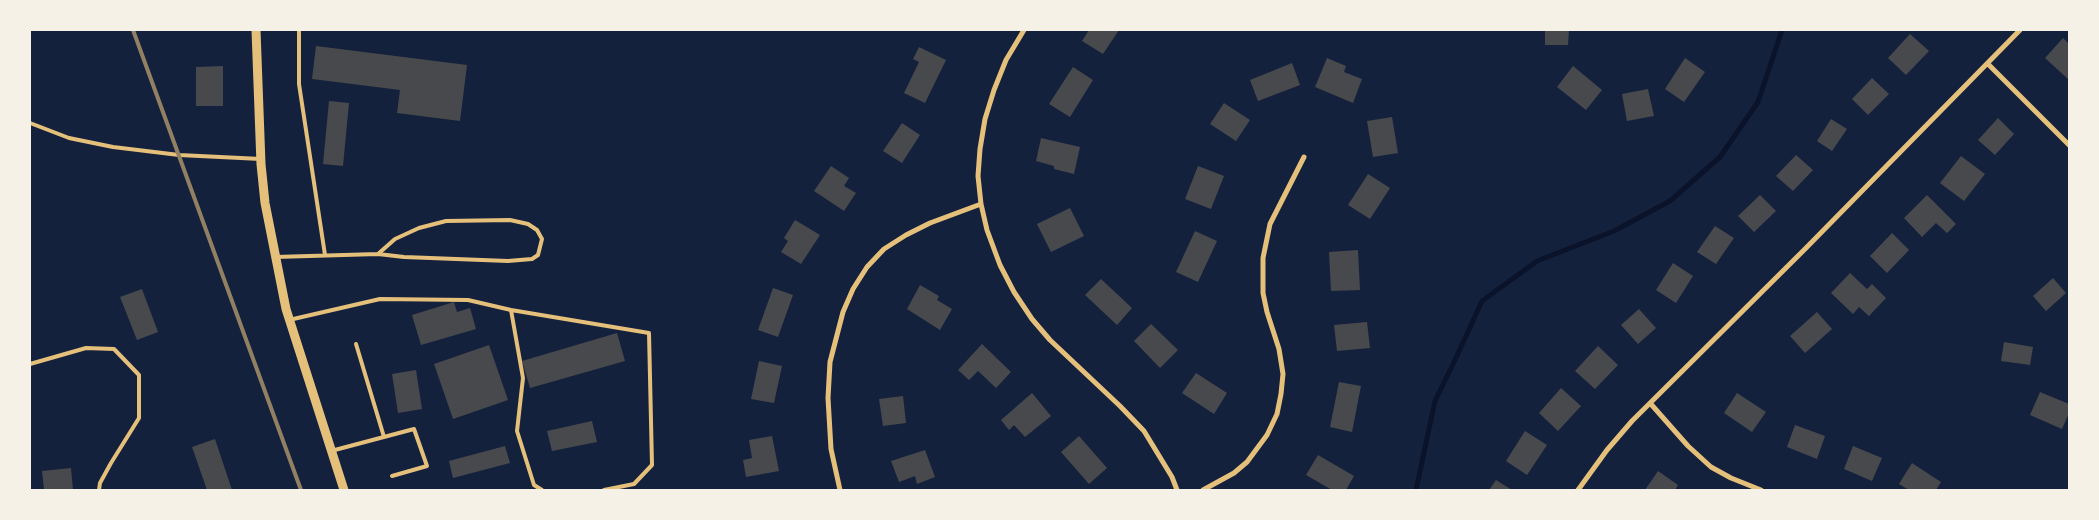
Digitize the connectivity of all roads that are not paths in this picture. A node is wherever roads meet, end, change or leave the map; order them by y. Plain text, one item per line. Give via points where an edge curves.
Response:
1 (256, 30) edge
2 (299, 30) edge
3 (1024, 30) edge
4 (2020, 30) edge
5 (1988, 64) junction
6 (30, 123) edge
7 (2069, 145) edge
8 (1304, 157) dead end
9 (261, 159) junction
10 (981, 204) junction
11 (378, 254) junction
12 (325, 255) junction
13 (275, 257) junction
14 (511, 310) junction
15 (289, 320) junction
16 (356, 344) dead end
17 (30, 364) edge
18 (1650, 403) junction
19 (384, 437) junction
20 (331, 451) junction
21 (392, 476) dead end
22 (99, 490) edge
23 (344, 490) edge
24 (542, 490) edge
25 (604, 490) edge
26 (840, 490) edge
27 (1177, 490) edge
28 (1203, 490) edge
29 (1578, 490) edge
30 (1761, 490) edge

1 - 9 street
2 - 12 lane via 299,84
3 - 10 street via 1006,60 986,119 978,176
4 - 5 street
5 - 7 street
5 - 18 street
6 - 9 lane via 69,138 113,147 179,155
8 - 28 street via 1270,224 1261,277 1283,374 1277,414 1267,435 1247,462
9 - 13 street
10 - 26 street via 930,223 884,249 853,289 840,320 830,362 831,449
10 - 27 street via 1000,265 1028,312 1050,340 1144,431
11 - 11 lane via 498,261 532,259 538,255 542,240 537,230 528,224 510,220 446,221 395,239
11 - 12 lane
12 - 13 lane
13 - 15 street
14 - 15 lane via 468,300 380,299
14 - 24 lane via 523,378 517,431 534,485
14 - 25 lane via 649,333 652,465 634,484
15 - 20 street
16 - 19 lane
17 - 22 lane via 86,348 114,349 139,375 139,418 107,470
18 - 29 street via 1607,450
18 - 30 street via 1711,467
19 - 20 lane
19 - 21 lane via 414,429 428,466
20 - 23 street

